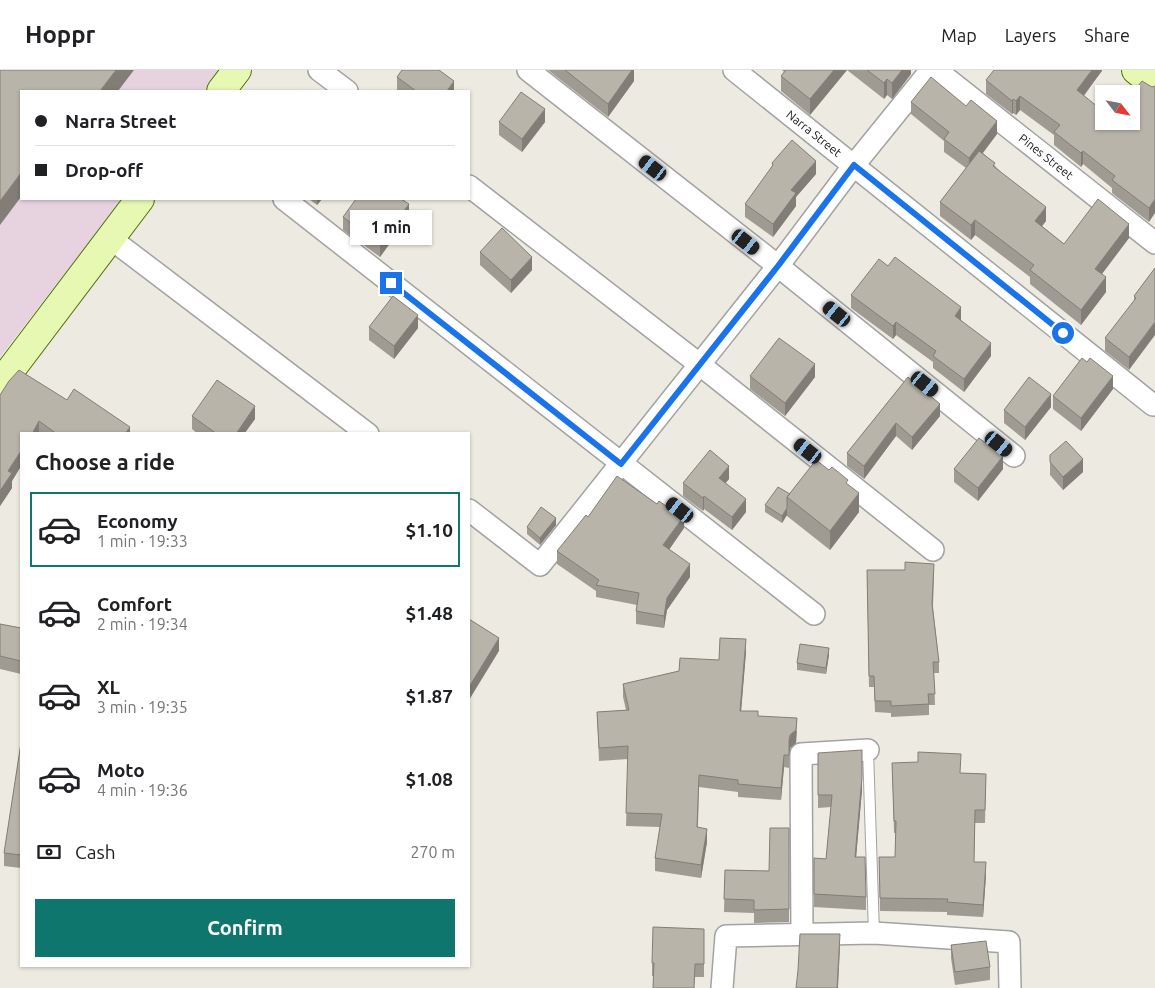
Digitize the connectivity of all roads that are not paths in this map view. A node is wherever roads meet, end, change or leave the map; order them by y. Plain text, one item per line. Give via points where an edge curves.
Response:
1 (238, 70) edge
2 (319, 70) edge
3 (528, 70) edge
4 (734, 70) edge
5 (931, 70) edge
6 (936, 70) edge
7 (1136, 70) edge
8 (1155, 85) edge
9 (222, 90) edge
10 (346, 90) edge
11 (854, 165) junction
12 (470, 187) edge
13 (139, 200) edge
14 (285, 200) edge
15 (110, 238) junction
16 (1155, 243) edge
17 (778, 266) junction
18 (699, 364) junction
19 (0, 384) edge
20 (1153, 405) dead end
21 (365, 432) edge
22 (1014, 456) dead end
23 (621, 464) junction
24 (470, 511) edge
25 (933, 550) dead end
26 (814, 614) dead end
27 (868, 750) joint
28 (802, 934) junction
29 (874, 934) junction
30 (722, 988) edge
31 (1010, 988) edge

1 - 9 street
2 - 10 street
3 - 17 street
4 - 11 street, Narra Street
5 - 11 street
6 - 16 street, Pines Street
7 - 8 street
11 - 17 street
11 - 20 street, Narra Street
12 - 18 street
13 - 15 street
14 - 23 street
15 - 19 street
15 - 21 street
17 - 18 street
17 - 22 street
18 - 23 street
18 - 25 street
23 - 24 street via 540,564
23 - 26 street
27 - 28 street via 801,754
27 - 29 lane
28 - 29 street
28 - 30 street via 726,936
29 - 31 street via 1009,942

